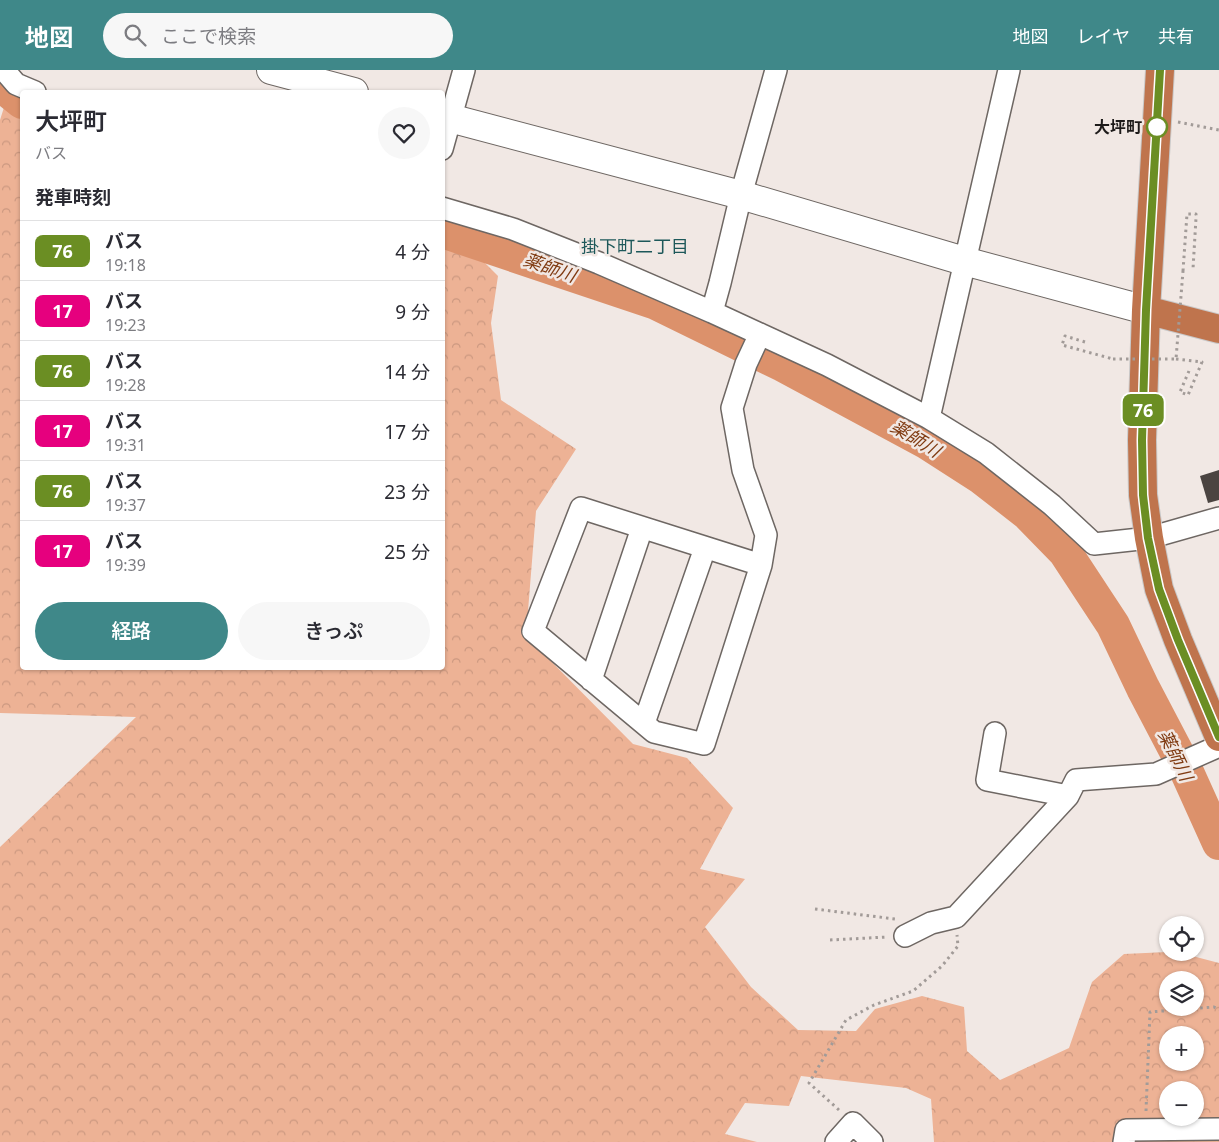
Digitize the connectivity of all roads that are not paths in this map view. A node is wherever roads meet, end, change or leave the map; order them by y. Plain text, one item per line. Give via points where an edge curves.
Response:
1 (4, 70) edge
2 (271, 70) edge
3 (464, 70) edge
4 (776, 70) edge
5 (1009, 70) edge
6 (1160, 70) edge
7 (31, 90) edge
8 (346, 90) edge
9 (447, 118) edge
10 (741, 195) junction
11 (445, 209) edge
12 (964, 260) junction
13 (1147, 301) junction
14 (1219, 311) edge
15 (712, 312) junction
16 (1219, 330) edge
17 (760, 334) junction
18 (929, 418) junction
19 (1219, 518) edge
20 (642, 528) junction
21 (1148, 538) junction
22 (705, 548) junction
23 (761, 565) junction
24 (591, 680) junction
25 (644, 723) junction
26 (995, 733) dead end
27 (1219, 737) edge
28 (1219, 746) edge
29 (1068, 796) junction
30 (905, 936) road end
31 (1219, 1129) edge
32 (1170, 1136) edge
33 (836, 1142) edge
34 (872, 1142) edge
35 (1124, 1142) edge

1 - 7 street via 16,84
2 - 8 street
3 - 9 street
4 - 10 street
5 - 12 street
6 - 13 highway
9 - 10 street
10 - 12 street
10 - 15 street
11 - 15 street via 513,229
12 - 13 street
12 - 18 street
13 - 14 highway
13 - 16 highway
13 - 21 highway via 1142,440
15 - 17 street
17 - 18 street
17 - 23 street via 732,408 743,470 766,535
18 - 21 street via 986,453 1052,505 1094,544
19 - 21 street
20 - 22 street
20 - 24 street
20 - 24 street via 580,508 533,631
21 - 27 highway via 1159,589
22 - 23 street
22 - 25 street
23 - 25 street via 704,744 654,732
24 - 25 street
26 - 29 street via 987,780
28 - 29 street via 1156,774 1076,780
29 - 30 street via 956,917 930,923
31 - 32 street
32 - 35 street via 1146,1130 1126,1130
33 - 34 street via 853,1123

